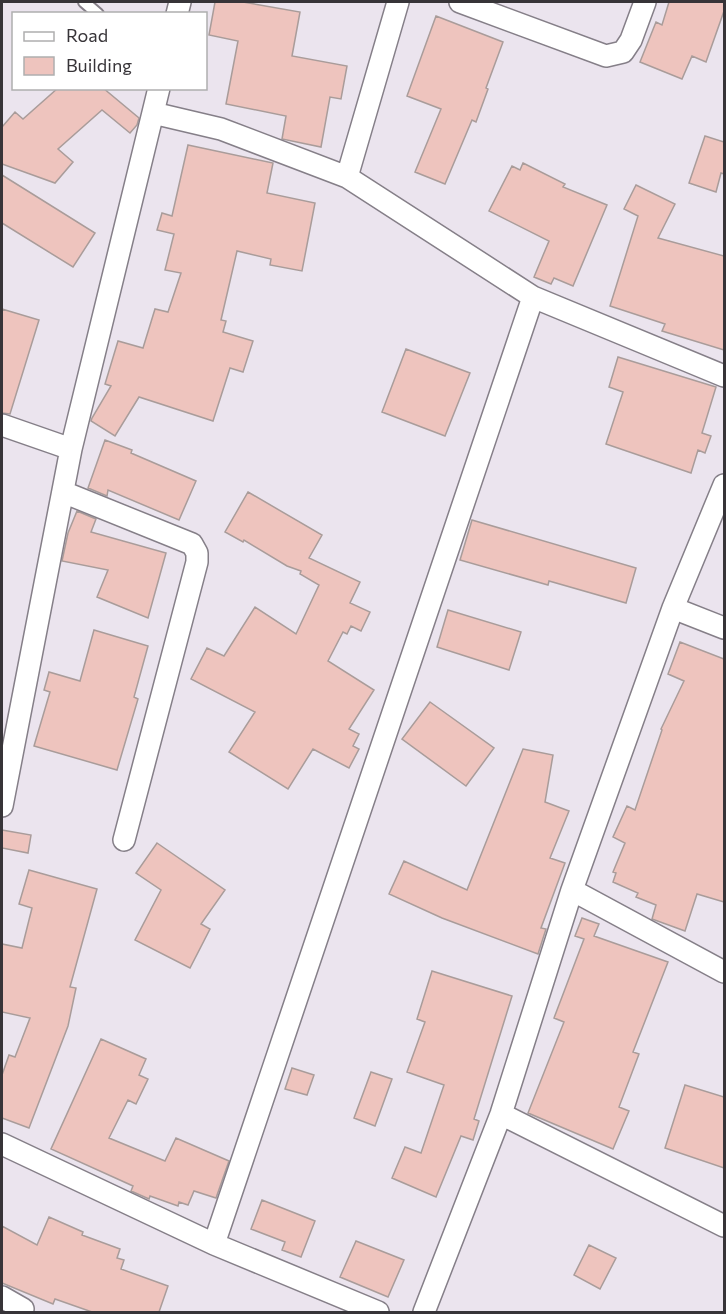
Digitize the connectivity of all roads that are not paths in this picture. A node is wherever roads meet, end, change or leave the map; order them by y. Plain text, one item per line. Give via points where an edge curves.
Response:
1 (84, 2) edge
2 (398, 2) edge
3 (459, 2) edge
4 (645, 2) edge
5 (96, 12) edge
6 (159, 90) edge
7 (153, 113) junction
8 (347, 177) junction
9 (533, 297) junction
10 (724, 376) edge
11 (2, 426) edge
12 (71, 449) junction
13 (724, 485) edge
14 (63, 492) junction
15 (673, 608) junction
16 (724, 628) edge
17 (2, 806) edge
18 (124, 840) dead end
19 (572, 890) junction
20 (724, 972) edge
21 (501, 1114) junction
22 (2, 1144) edge
23 (724, 1226) edge
24 (214, 1244) junction
25 (2, 1297) edge
26 (23, 1309) dead end
27 (378, 1312) edge
28 (424, 1312) edge

1 - 5 lane
2 - 8 street
3 - 4 street via 606,56 623,52
6 - 7 street
7 - 8 street via 221,129
7 - 12 street
8 - 9 street
9 - 10 street
9 - 24 street
11 - 12 street
12 - 14 street
13 - 15 street
14 - 17 street
14 - 18 street via 192,544 197,553
15 - 16 street
15 - 19 street
19 - 20 street
19 - 21 street
21 - 23 street
21 - 28 street
22 - 24 street
24 - 27 street
25 - 26 street

